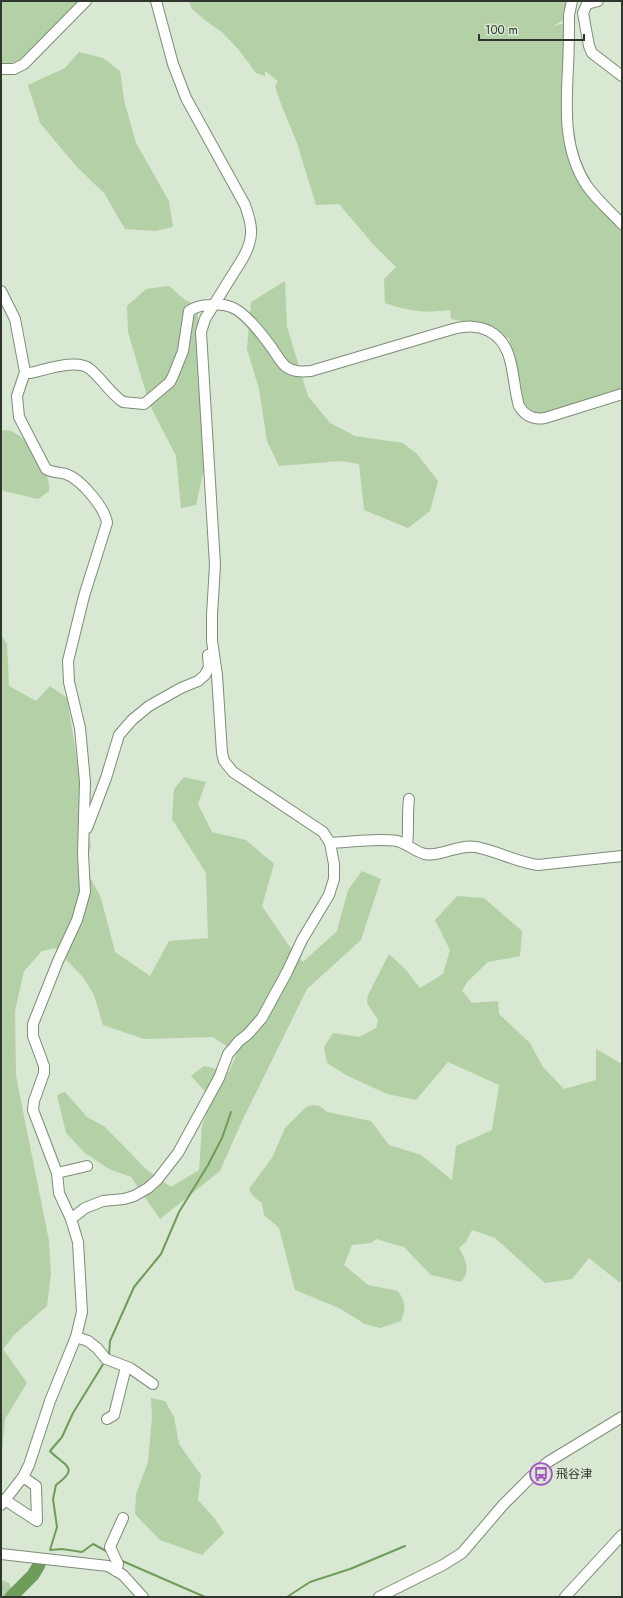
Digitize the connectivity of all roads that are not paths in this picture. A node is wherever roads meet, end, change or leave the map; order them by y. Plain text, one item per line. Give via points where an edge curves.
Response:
1 (86, 1) edge
2 (156, 1) edge
3 (572, 1) edge
4 (598, 1) edge
5 (1, 69) edge
6 (622, 76) edge
7 (622, 224) edge
8 (1, 292) edge
9 (213, 304) junction
10 (25, 372) junction
11 (622, 394) edge
12 (212, 641) junction
13 (409, 799) dead end
14 (84, 833) junction
15 (330, 843) junction
16 (407, 845) junction
17 (622, 856) edge
18 (87, 1166) dead end
19 (57, 1173) junction
20 (71, 1219) junction
21 (76, 1337) junction
22 (126, 1367) junction
23 (153, 1384) dead end
24 (622, 1417) edge
25 (107, 1419) dead end
26 (23, 1477) junction
27 (3, 1502) edge
28 (123, 1518) dead end
29 (622, 1535) edge
30 (1, 1554) edge
31 (116, 1571) junction
32 (143, 1597) edge
33 (380, 1597) edge
34 (565, 1597) edge

1 - 5 street via 24,64 14,69
2 - 9 street via 186,98 245,205 249,217 252,235 248,248
3 - 7 street via 569,15 566,109 570,146 587,186
4 - 6 street via 587,4 584,8 589,46 592,53
8 - 10 street via 15,319
9 - 10 street via 194,308 189,312 183,351 173,376 170,382 144,404 123,402 91,369 82,364 30,374
9 - 11 street via 232,307 248,319 284,365 299,372 311,371 453,329 472,326 493,333 502,342 510,358 518,406 530,417 545,418
9 - 12 street via 201,332 215,565
10 - 14 street via 17,396 19,417 46,469 66,474 79,481 106,515 107,523 84,596 68,661 69,682 80,728 85,782
12 - 14 street via 207,642 209,667 206,675 148,706 119,735 106,778
12 - 15 street via 217,675 220,744 224,761 233,772 319,829
13 - 16 street
14 - 19 street via 85,892 82,906 33,1024 33,1036 44,1073 33,1110
15 - 16 street via 390,840
15 - 20 street via 335,872 329,896 302,940 262,1018 228,1054 219,1078 178,1153 148,1188 134,1196 103,1201 85,1208
16 - 17 street via 425,854 476,847 538,865
18 - 19 street
19 - 20 street via 59,1193
20 - 21 street via 80,1253 82,1312
21 - 22 street via 93,1344 106,1359
21 - 26 street
22 - 23 street
22 - 25 street via 114,1415
24 - 33 street via 548,1462 503,1505 462,1553 444,1565
26 - 27 street
26 - 27 street via 36,1486 37,1521
28 - 31 street via 110,1547 118,1564
29 - 34 street
30 - 31 street via 99,1564
31 - 32 street via 129,1580

